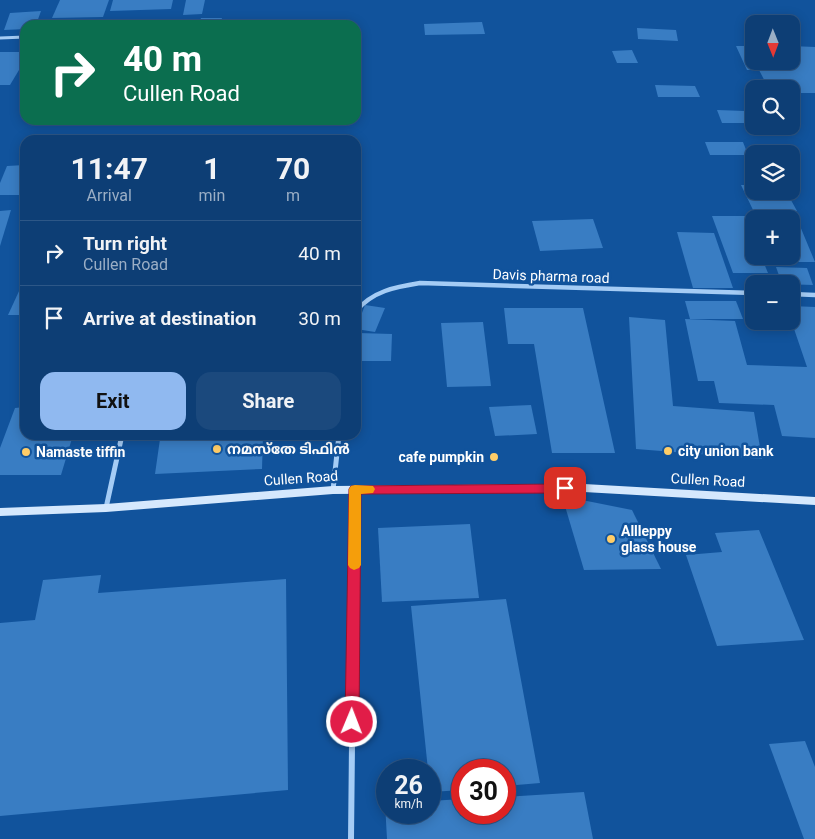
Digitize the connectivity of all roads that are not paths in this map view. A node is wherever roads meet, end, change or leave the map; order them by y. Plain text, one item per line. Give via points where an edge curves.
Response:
1 (20, 37) edge
2 (0, 38) edge
3 (745, 293) edge
4 (800, 294) edge
5 (815, 295) edge
6 (361, 304) edge
7 (121, 440) edge
8 (338, 440) edge
9 (355, 489) junction
10 (333, 490) junction
11 (815, 501) edge
12 (106, 508) junction
13 (0, 512) edge
14 (351, 839) edge

1 - 2 street
3 - 6 street, Davis pharma road via 420,283 388,288
4 - 5 street
7 - 12 street
8 - 10 street
9 - 10 main road, Cullen Road
9 - 11 main road, Cullen Road via 584,488
9 - 14 street
10 - 12 main road, Cullen Road
12 - 13 main road, Cullen Road

